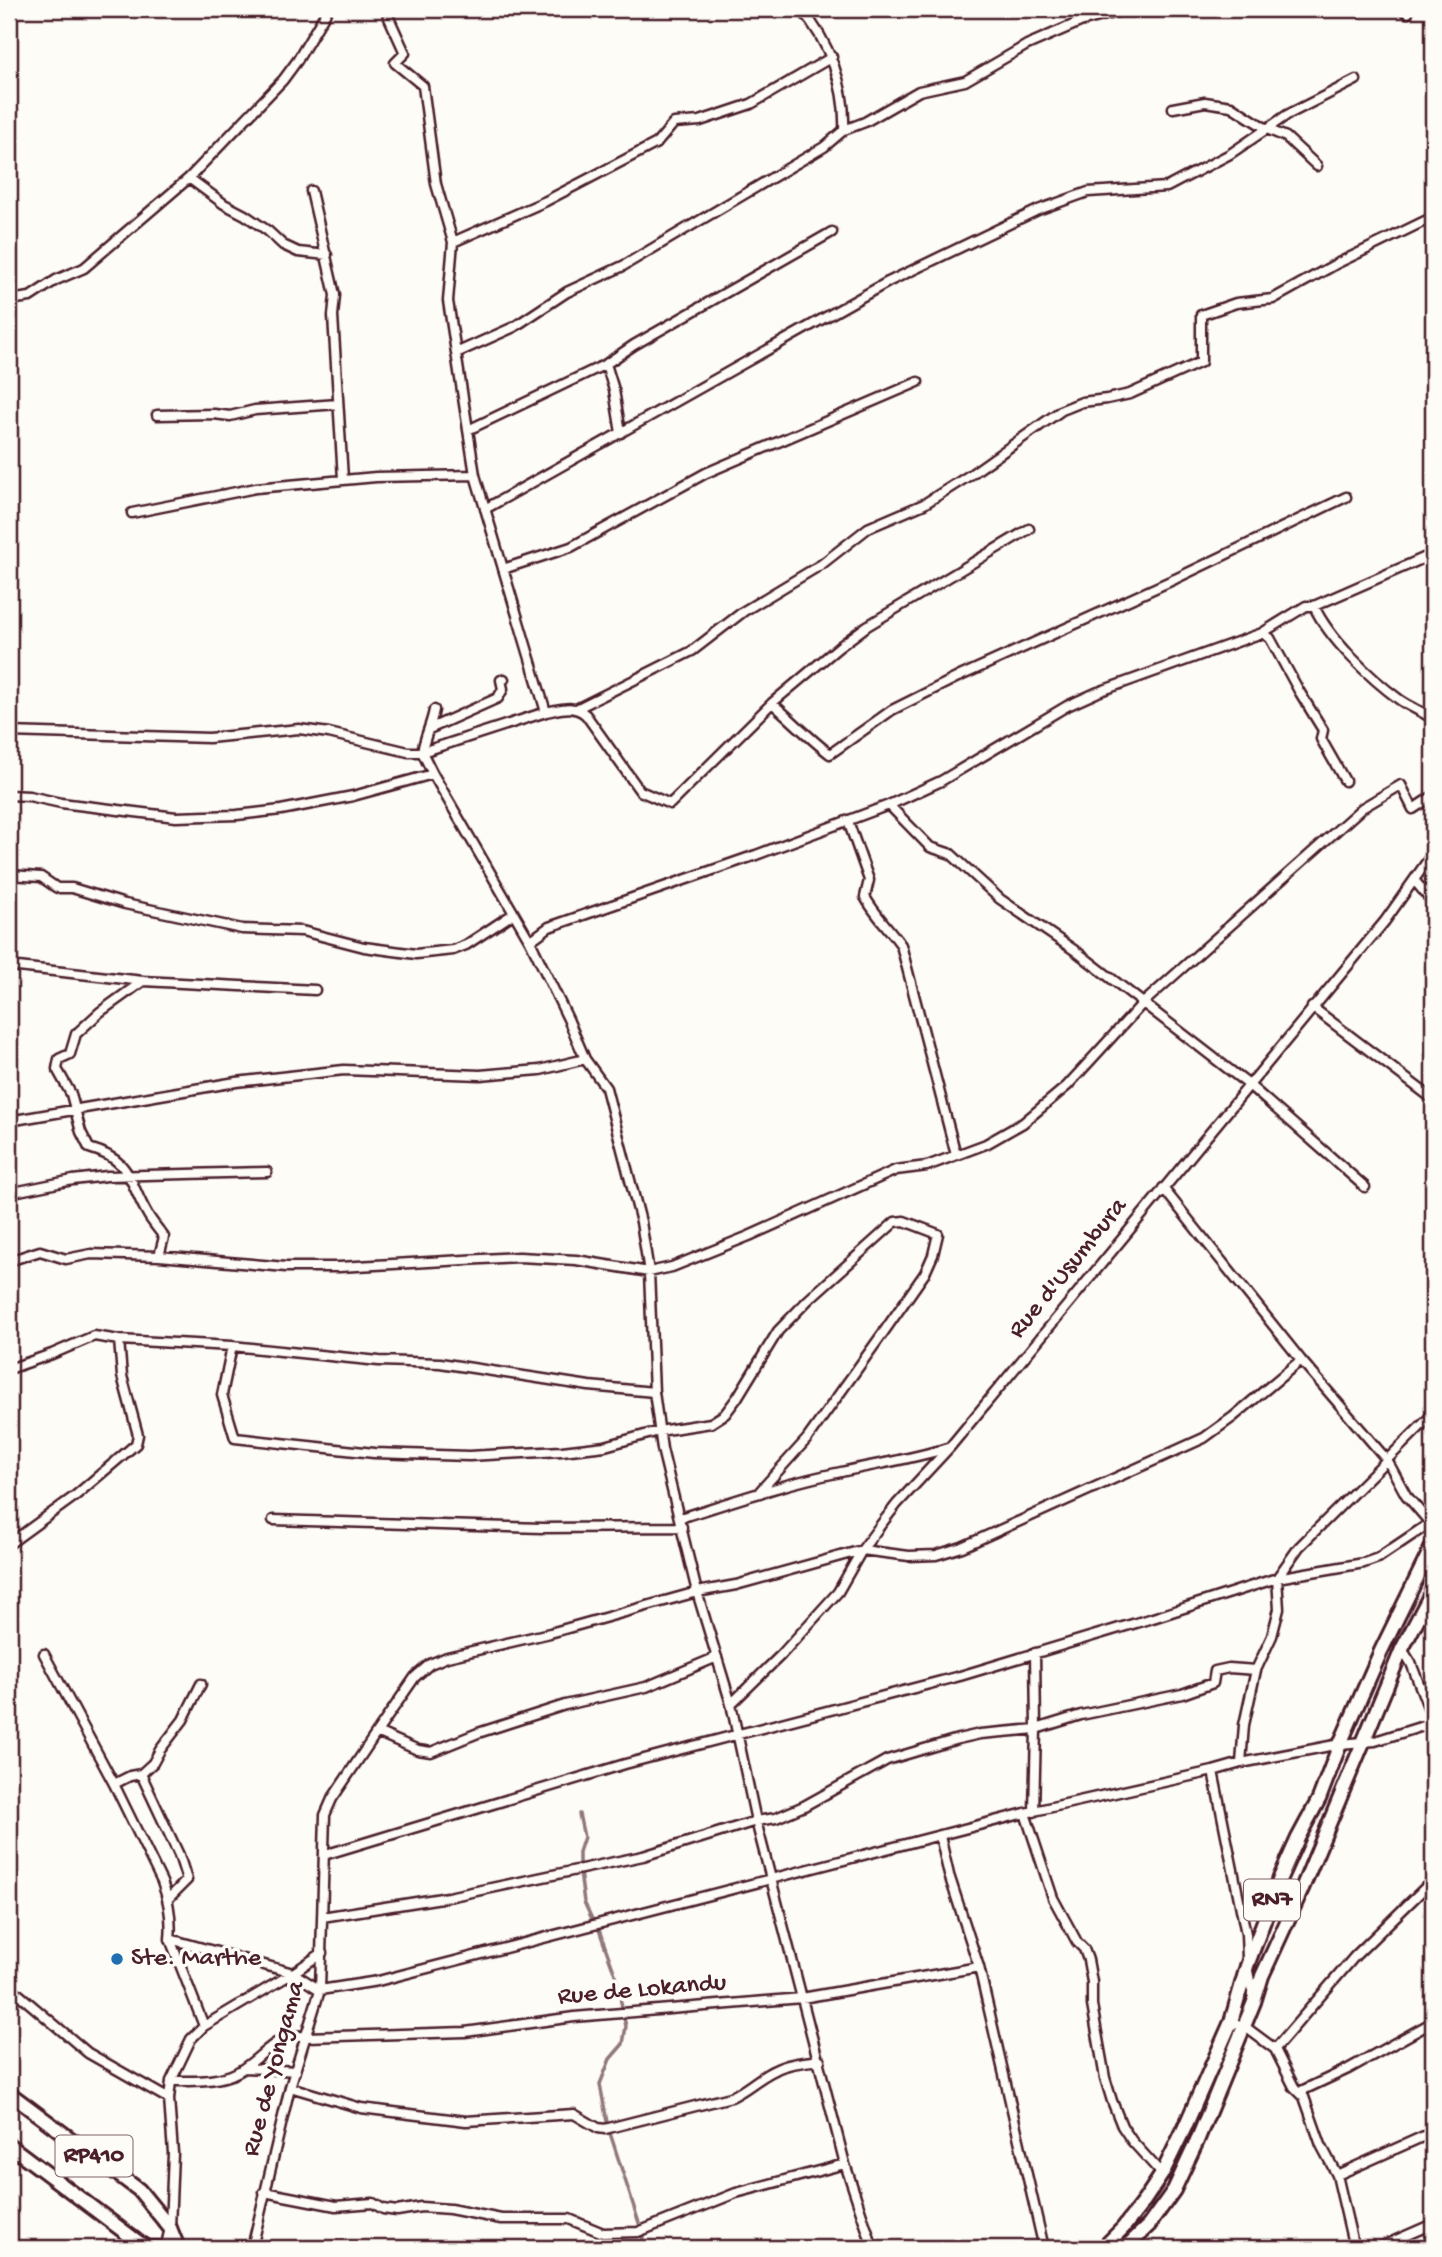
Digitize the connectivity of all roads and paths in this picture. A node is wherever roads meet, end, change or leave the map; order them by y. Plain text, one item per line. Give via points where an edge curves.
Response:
1 (328, 9) edge
2 (385, 9) edge
3 (802, 9) edge
4 (1128, 9) edge
5 (832, 57) junction
6 (1356, 80) dead end
7 (1173, 108) dead end
8 (1267, 129) junction
9 (844, 130) junction
10 (1317, 166) dead end
11 (189, 178) junction
12 (312, 191) dead end
13 (1433, 217) edge
14 (832, 232) dead end
15 (453, 242) junction
16 (327, 255) junction
17 (9, 300) edge
18 (456, 353) junction
19 (606, 363) junction
20 (918, 382) dead end
21 (338, 404) junction
22 (158, 415) dead end
23 (468, 430) junction
24 (621, 433) junction
25 (475, 475) junction
26 (343, 479) junction
27 (1346, 497) dead end
28 (485, 509) junction
29 (132, 513) dead end
30 (1029, 529) dead end
31 (1433, 554) edge
32 (503, 569) junction
33 (1314, 606) junction
34 (1262, 633) junction
35 (504, 679) dead end
36 (772, 704) junction
37 (576, 709) junction
38 (434, 710) dead end
39 (546, 712) junction
40 (1433, 719) edge
41 (428, 730) junction
42 (9, 732) edge
43 (422, 752) junction
44 (433, 774) junction
45 (1345, 782) dead end
46 (9, 795) edge
47 (1433, 796) edge
48 (889, 805) junction
49 (848, 821) junction
50 (1433, 853) edge
51 (9, 875) edge
52 (1415, 881) junction
53 (1433, 903) edge
54 (513, 914) junction
55 (530, 941) junction
56 (9, 966) edge
57 (143, 981) junction
58 (315, 990) dead end
59 (1142, 1004) junction
60 (1312, 1007) junction
61 (585, 1059) junction
62 (1249, 1085) junction
63 (1433, 1099) edge
64 (76, 1110) junction
65 (9, 1121) edge
66 (956, 1155) junction
67 (267, 1172) dead end
68 (131, 1175) junction
69 (1364, 1187) dead end
70 (1163, 1188) junction
71 (9, 1193) edge
72 (159, 1256) junction
73 (9, 1261) edge
74 (649, 1272) junction
75 (119, 1340) junction
76 (232, 1346) junction
77 (1301, 1360) junction
78 (9, 1369) edge
79 (654, 1392) junction
80 (1433, 1414) edge
81 (659, 1431) junction
82 (950, 1447) junction
83 (1387, 1460) junction
84 (760, 1491) junction
85 (272, 1520) dead end
86 (681, 1523) junction
87 (1431, 1525) edge
88 (9, 1544) edge
89 (1433, 1545) edge
90 (862, 1550) junction
91 (1277, 1578) junction
92 (1433, 1590) edge
93 (697, 1592) junction
94 (1402, 1649) junction
95 (1035, 1653) junction
96 (44, 1654) dead end
97 (717, 1657) junction
98 (1256, 1670) junction
99 (201, 1684) dead end
100 (731, 1704) junction
101 (1433, 1722) edge
102 (1036, 1729) junction
103 (377, 1731) junction
104 (736, 1734) junction
105 (1364, 1743) junction
106 (1340, 1744) junction
107 (1241, 1762) junction
108 (1213, 1771) junction
109 (141, 1774) junction
110 (114, 1784) junction
111 (1029, 1812) junction
112 (756, 1821) junction
113 (940, 1836) junction
114 (324, 1855) junction
115 (771, 1878) junction
116 (1433, 1880) edge
117 (168, 1899) junction
118 (322, 1917) junction
119 (170, 1939) junction
120 (322, 1953) junction
121 (1247, 1966) junction
122 (979, 1967) junction
123 (293, 1973) junction
124 (9, 1986) edge
125 (320, 1990) junction
126 (802, 1998) junction
127 (1254, 2003) junction
128 (1433, 2022) edge
129 (1237, 2024) junction
130 (204, 2026) junction
131 (306, 2037) junction
132 (1275, 2049) junction
133 (820, 2060) junction
134 (245, 2068) junction
135 (296, 2071) junction
136 (171, 2081) junction
137 (289, 2087) junction
138 (1299, 2092) junction
139 (9, 2093) edge
140 (169, 2099) junction
141 (1433, 2132) edge
142 (9, 2145) edge
143 (845, 2164) junction
144 (1162, 2174) junction
145 (1337, 2175) junction
146 (264, 2192) junction
147 (1433, 2224) edge
148 (170, 2228) junction
149 (158, 2248) edge
150 (177, 2248) edge
151 (252, 2248) edge
152 (873, 2248) edge
153 (1044, 2248) edge
154 (1103, 2248) edge
155 (1125, 2248) edge
156 (1354, 2248) edge
157 (1378, 2248) edge

1 - 11 street via 283,80
2 - 15 street via 405,52 395,63 422,86 436,184
3 - 5 street
4 - 9 street via 1037,40 965,81 919,90
5 - 9 street
5 - 15 street via 751,104 700,121 674,123 657,143 546,201
6 - 8 street
7 - 8 street via 1205,102 1231,106
8 - 10 street via 1286,137
8 - 24 street via 1230,155 1167,187 1088,192 1038,210 888,282
9 - 18 street via 824,147 624,266 568,292 514,327
11 - 16 street via 283,245 298,252
11 - 17 street via 84,268 30,297
12 - 16 street
13 - 37 street via 1273,299 1236,303 1200,315 1201,362 1130,394 1062,410 924,504 868,528 692,651
14 - 19 street
15 - 18 street via 448,300
16 - 21 street via 335,295
18 - 23 street
19 - 23 street
19 - 24 street
20 - 32 street via 706,473 571,547
21 - 22 street via 230,416
21 - 26 street
23 - 25 street
24 - 28 street
25 - 26 street
25 - 28 street
26 - 29 street via 256,488
27 - 36 street via 957,677 892,710 830,754
28 - 32 street
30 - 36 street via 867,626
31 - 33 street
32 - 39 street
33 - 34 street via 1306,606
33 - 40 street via 1322,623 1362,666 1401,701
34 - 45 street via 1270,638 1323,730 1321,739
34 - 48 street via 1067,706 941,781
35 - 41 street via 498,698
36 - 37 street via 670,804 640,791 586,715
37 - 39 street
38 - 41 street
39 - 43 street
41 - 43 street
42 - 43 street via 209,738 299,729
43 - 44 street
44 - 46 street via 354,796 237,815 176,817
44 - 54 street
47 - 59 street via 1413,809 1401,785 1362,807
48 - 49 street
48 - 59 street via 930,847 951,855 1000,899
49 - 55 street via 549,927
49 - 66 street via 869,880 865,897 901,945
50 - 52 street, Rue d'Usumbura
51 - 54 street via 41,877 57,888 242,929 302,931 416,954 453,950
52 - 53 street
52 - 60 street, Rue d'Usumbura
54 - 55 street
55 - 61 street
56 - 57 street
57 - 58 street
57 - 64 street via 76,1034 70,1054 60,1059 57,1069
59 - 62 street
59 - 66 street via 1067,1086 1023,1123
60 - 62 street, Rue d'Usumbura
60 - 63 street
61 - 64 street via 540,1070 480,1075 344,1070 236,1082
61 - 74 street via 606,1088 641,1222
62 - 69 street
62 - 70 street, Rue d'Usumbura
64 - 65 street
64 - 68 street via 89,1148 106,1153
66 - 74 street via 927,1166 896,1170 750,1236
67 - 68 street
68 - 71 street via 73,1180
68 - 72 street via 147,1213 164,1237
70 - 77 street
70 - 82 street, Rue d'Usumbura
72 - 73 street via 91,1254 66,1259 40,1251
72 - 74 street via 286,1267 519,1257 576,1260
74 - 79 street
75 - 76 street
75 - 78 street via 94,1336
75 - 88 street via 136,1444
76 - 79 street via 440,1363 589,1387
76 - 81 street via 222,1395 235,1438 374,1453 469,1456 605,1446
77 - 83 street
77 - 90 street via 1204,1438 961,1547 936,1555 909,1556
79 - 81 street
80 - 83 street
81 - 84 street via 711,1423 725,1414 778,1331 895,1222 938,1234 925,1273 807,1439
81 - 86 street
82 - 84 street
82 - 90 street, Rue d'Usumbura
83 - 87 street via 1406,1495
83 - 91 street via 1299,1547
84 - 86 street
85 - 86 street via 542,1528
86 - 93 street
87 - 91 street via 1371,1561
89 - 106 main road, RN7
90 - 93 street, Rue de Yongama
90 - 100 street, Rue d'Usumbura via 838,1591
91 - 95 street
91 - 98 street via 1279,1609
92 - 94 main road, RN7
93 - 97 street
93 - 103 street, Rue de Yongama via 430,1664 415,1677
94 - 101 street
94 - 105 main road, RN7
95 - 102 street
95 - 104 street
96 - 110 street
97 - 100 street
97 - 103 street via 646,1687 565,1705 431,1752 418,1751
98 - 102 street via 1215,1671 1213,1683 1182,1694
98 - 107 street
99 - 109 street via 173,1735
100 - 104 street
101 - 105 street
102 - 111 street
102 - 112 street via 980,1734 887,1760 804,1806
103 - 114 street, Rue de Yongama via 325,1815
104 - 112 street
104 - 114 street
105 - 106 street
105 - 127 main road, RN7
106 - 107 street
106 - 121 main road, RN7 via 1319,1800 1280,1878
107 - 108 street
108 - 111 street
108 - 121 street via 1246,1934
109 - 110 street
109 - 117 street via 187,1880
110 - 117 street
111 - 113 street
111 - 144 street via 1053,1898 1088,1960 1092,2005 1112,2101 1132,2141
112 - 115 street
112 - 118 street via 643,1856 448,1897
113 - 115 street
113 - 122 street
114 - 118 street, Rue de Yongama
115 - 125 street via 378,1981
115 - 126 street
116 - 132 street via 1355,1956
117 - 119 street
118 - 120 street, Rue de Yongama
119 - 123 street
119 - 130 street
120 - 123 street
120 - 125 street, Rue de Yongama
121 - 127 street
121 - 129 main road, RN7
122 - 126 street, Rue de Lokandu
122 - 153 street
123 - 125 street
123 - 130 street
124 - 140 street via 88,2053
125 - 131 street, Rue de Yongama
126 - 131 street, Rue de Lokandu via 574,2017 465,2032
126 - 133 street
127 - 129 main road, RN7
128 - 138 street
129 - 132 street
129 - 144 main road, RN7
129 - 155 main road, RN7 via 1197,2141 1174,2190
130 - 136 street via 191,2039
131 - 134 street, Rue de Lokandu via 287,2036
131 - 135 street, Rue de Yongama
132 - 138 street
133 - 137 street via 778,2068 730,2097 605,2129 574,2114 466,2121 361,2108
133 - 143 street
134 - 135 street
134 - 136 street via 220,2078
135 - 137 street, Rue de Yongama
136 - 140 street
137 - 146 street, Rue de Yongama
138 - 145 street
139 - 148 main road, RP410 via 139,2190
140 - 148 street via 173,2152
141 - 145 street
142 - 149 main road, RP410 via 138,2242
143 - 146 street via 736,2193 638,2232 603,2233 569,2219 501,2219 421,2207 397,2211 373,2203 336,2206
143 - 152 street
144 - 154 main road, RN7
145 - 156 street
146 - 151 street, Rue de Yongama
147 - 157 street
148 - 149 street via 166,2245
148 - 150 main road, RP410

